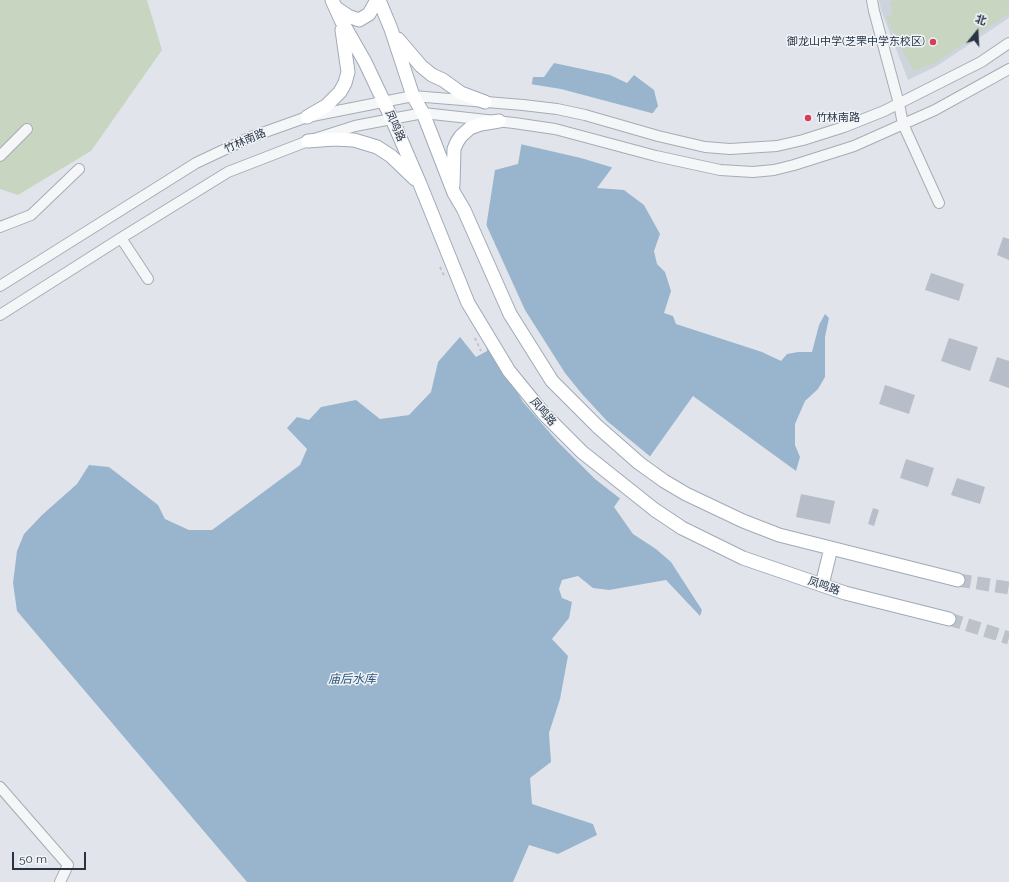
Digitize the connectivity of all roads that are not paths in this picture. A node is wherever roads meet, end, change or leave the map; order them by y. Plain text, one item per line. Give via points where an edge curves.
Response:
1 (378, 0) edge
2 (872, 0) edge
3 (334, 4) edge
4 (341, 20) junction
5 (391, 29) junction
6 (1009, 43) edge
7 (1009, 69) edge
8 (413, 96) junction
9 (384, 101) junction
10 (485, 102) junction
11 (899, 104) junction
12 (423, 113) junction
13 (307, 117) junction
14 (392, 119) junction
15 (499, 121) junction
16 (903, 124) junction
17 (27, 128) dead end
18 (308, 141) junction
19 (0, 156) edge
20 (79, 169) dead end
21 (420, 184) junction
22 (454, 193) junction
23 (939, 203) dead end
24 (0, 227) edge
25 (121, 238) junction
26 (148, 279) dead end
27 (0, 286) edge
28 (0, 315) edge
29 (831, 548) junction
30 (958, 580) tunnel mouth
31 (822, 585) junction
32 (949, 619) tunnel mouth
33 (0, 787) edge
34 (60, 882) edge

1 - 3 main road via 369,14 358,20 348,16
1 - 5 main road
2 - 11 street
3 - 4 main road, 凤鸣路
4 - 9 main road, 凤鸣路
4 - 13 main road via 348,72 345,83 326,106
5 - 8 main road
5 - 10 main road via 409,54 432,75 461,93
6 - 11 street via 981,62
7 - 16 street via 935,110
8 - 9 street, 竹林南路
8 - 10 street, 竹林南路
8 - 12 main road
9 - 13 street, 竹林南路
9 - 14 main road, 凤鸣路
10 - 11 street, 竹林南路 via 557,109 705,147 730,149 777,146 803,140 844,127
11 - 16 street
12 - 14 street, 竹林南路
12 - 15 street, 竹林南路
12 - 22 main road
13 - 27 street, 竹林南路 via 251,137 196,163
14 - 18 street, 竹林南路 via 355,126
14 - 21 main road, 凤鸣路
15 - 16 street, 竹林南路 via 555,129 720,170 753,172 794,165 854,146
15 - 22 main road via 470,128 457,142 454,149
16 - 23 street
17 - 19 street
18 - 21 main road via 354,140 377,147 391,156
18 - 25 street, 竹林南路 via 228,172
20 - 24 street via 31,215
21 - 31 main road, 凤鸣路 via 468,303 509,371 544,414 582,452 682,528 743,558
22 - 29 main road via 510,314 552,381 597,426 639,463 686,494 779,535
25 - 26 street
25 - 28 street, 竹林南路
29 - 30 main road
29 - 31 main road
31 - 32 main road, 凤鸣路
33 - 34 street via 68,865

